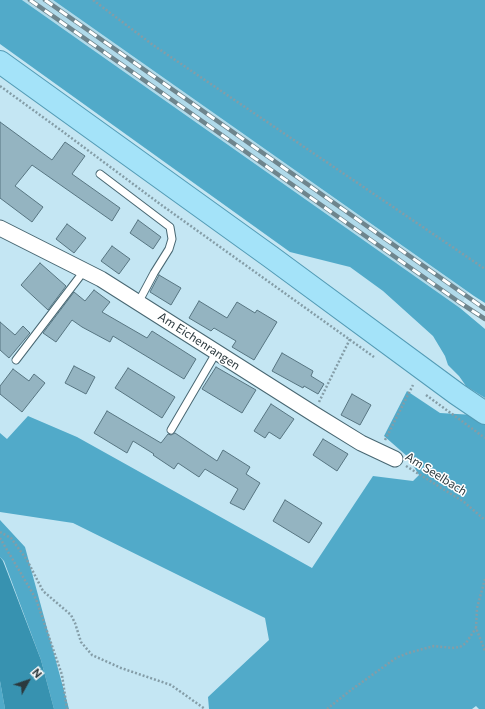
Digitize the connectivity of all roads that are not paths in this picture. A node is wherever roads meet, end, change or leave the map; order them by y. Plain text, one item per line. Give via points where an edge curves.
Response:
1 (0, 62) edge
2 (100, 174) dead end
3 (0, 228) edge
4 (84, 271) junction
5 (138, 304) junction
6 (216, 353) junction
7 (16, 360) dead end
8 (485, 413) edge
9 (171, 430) dead end
10 (395, 459) road end

1 - 8 main road
2 - 5 lane via 170,227 172,239 169,249
3 - 4 street, Am Eichenrangen
4 - 5 street, Am Eichenrangen via 101,279
4 - 7 lane
5 - 6 street, Am Eichenrangen
6 - 9 lane
6 - 10 street, Am Eichenrangen via 361,442

